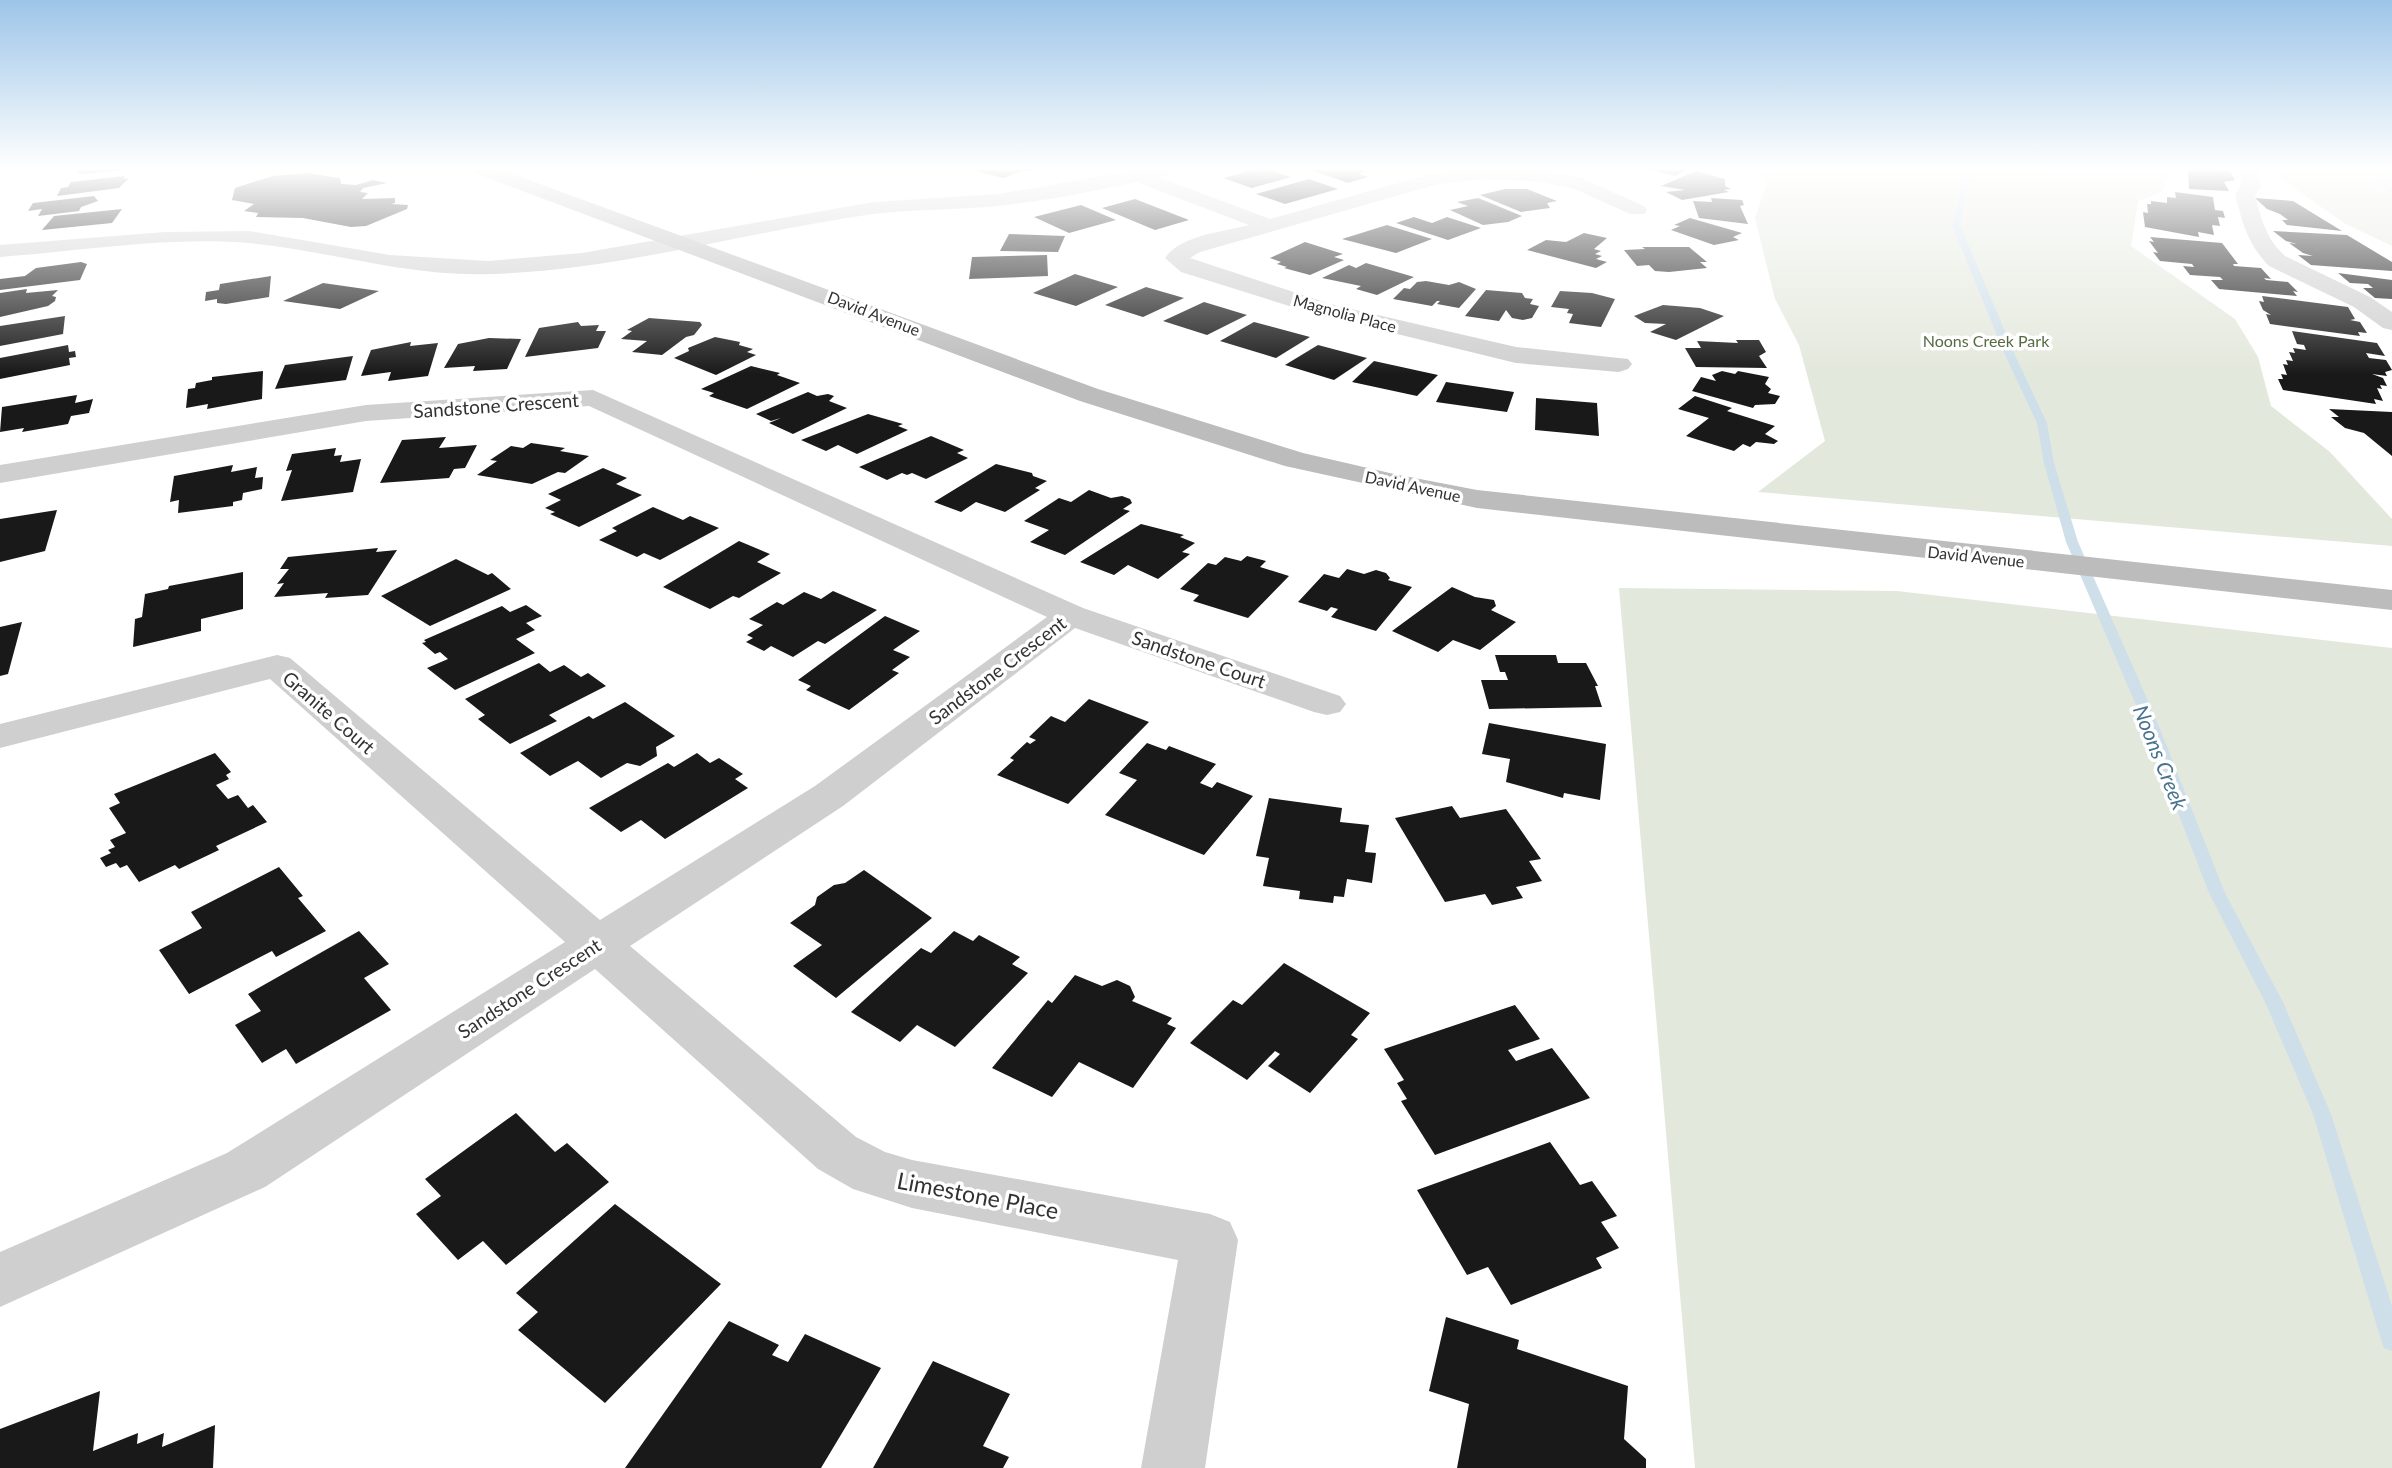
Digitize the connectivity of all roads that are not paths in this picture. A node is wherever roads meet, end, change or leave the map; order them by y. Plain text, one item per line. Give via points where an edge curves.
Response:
1 (206, 238) edge
2 (252, 238) edge
3 (668, 238) edge
4 (713, 238) edge
5 (1228, 238) edge
6 (2257, 238) edge
7 (683, 243) junction
8 (0, 251) edge
9 (2392, 323) edge
10 (1619, 364) dead end
11 (0, 474) edge
12 (2381, 598) edge
13 (1071, 614) junction
14 (1327, 704) dead end
15 (0, 736) edge
16 (596, 946) junction
17 (0, 1280) edge
18 (1173, 1468) edge

1 - 8 street
2 - 7 street via 390,262 488,268 582,260
3 - 7 main road, David Avenue
4 - 7 street
5 - 10 street, Magnolia Place via 1192,247 1176,258 1189,267 1323,309 1516,355
6 - 9 street via 2277,261 2362,302
7 - 12 main road, David Avenue via 1089,395 1295,460 1477,499 1909,550
11 - 13 street, Sandstone Crescent via 366,413 593,398
13 - 14 street, Sandstone Court
13 - 16 street, Sandstone Crescent via 829,796
15 - 16 street, Granite Court via 277,666
16 - 17 street, Sandstone Crescent via 246,1170
16 - 18 street, Limestone Place via 836,1153 872,1172 912,1184 1210,1240

